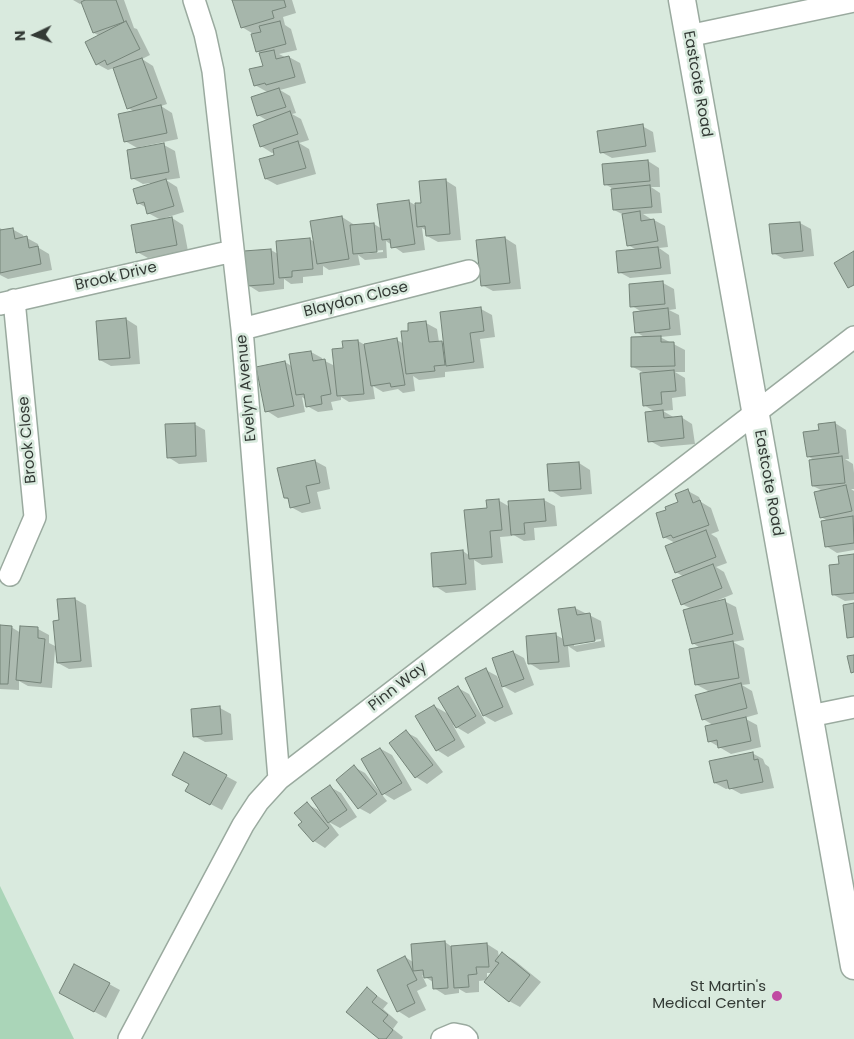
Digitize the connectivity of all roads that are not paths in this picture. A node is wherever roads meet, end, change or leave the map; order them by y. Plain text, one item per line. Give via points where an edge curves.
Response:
1 (194, 0) edge
2 (682, 0) edge
3 (854, 1) edge
4 (688, 36) junction
5 (232, 251) junction
6 (469, 270) dead end
7 (7, 302) edge
8 (242, 329) junction
9 (854, 337) edge
10 (756, 412) junction
11 (10, 574) dead end
12 (854, 707) edge
13 (810, 716) junction
14 (279, 779) junction
15 (854, 966) edge
16 (129, 1039) edge
17 (442, 1039) edge
18 (468, 1039) edge

1 - 5 street, Evelyn Avenue via 212,71
2 - 4 main road, Eastcote Road
3 - 4 street
4 - 10 main road, Eastcote Road
5 - 7 street, Brook Drive
5 - 8 street, Evelyn Avenue
6 - 8 street, Blaydon Close
7 - 11 street, Brook Close via 35,517
8 - 14 street, Evelyn Avenue
9 - 10 street, Pinn Way
10 - 13 main road, Eastcote Road
10 - 14 street, Pinn Way
12 - 13 street
13 - 15 main road, Eastcote Road
14 - 16 street, Pinn Way via 243,825
17 - 18 street via 454,1034

